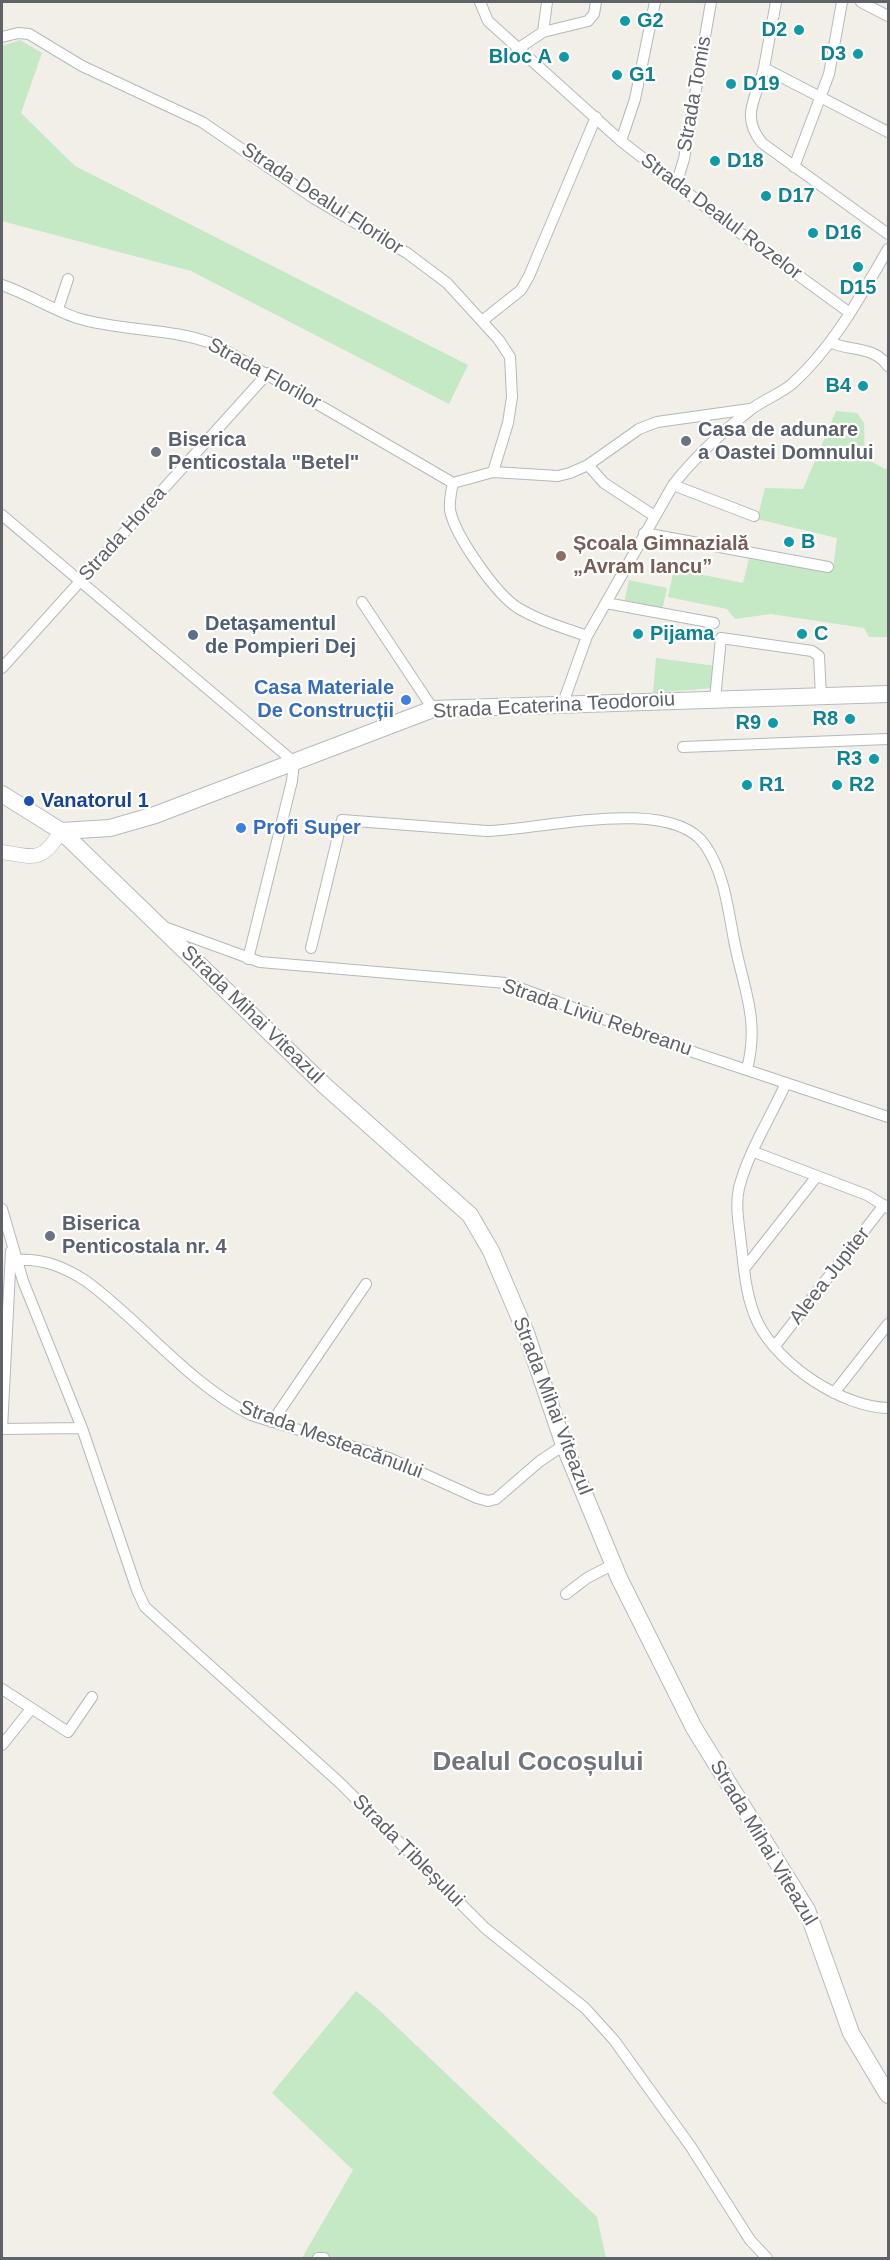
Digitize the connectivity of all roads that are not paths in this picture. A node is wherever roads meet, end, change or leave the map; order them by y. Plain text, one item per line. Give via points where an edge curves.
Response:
1 (480, 2) edge
2 (548, 2) edge
3 (596, 2) edge
4 (655, 2) edge
5 (711, 2) edge
6 (776, 2) edge
7 (842, 2) edge
8 (863, 2) edge
9 (888, 16) edge
10 (543, 32) junction
11 (2, 37) edge
12 (519, 48) junction
13 (764, 68) junction
14 (822, 97) junction
15 (596, 117) junction
16 (888, 132) edge
17 (621, 141) junction
18 (794, 167) junction
19 (676, 185) junction
20 (888, 234) edge
21 (888, 249) edge
22 (68, 279) dead end
23 (2, 285) edge
24 (58, 309) junction
25 (850, 313) junction
26 (482, 321) junction
27 (830, 342) junction
28 (888, 366) edge
29 (268, 373) junction
30 (751, 409) junction
31 (588, 465) junction
32 (493, 472) junction
33 (453, 483) junction
34 (673, 485) junction
35 (2, 515) edge
36 (653, 515) junction
37 (754, 516) dead end
38 (644, 533) junction
39 (828, 567) dead end
40 (81, 581) junction
41 (362, 602) dead end
42 (606, 603) junction
43 (714, 623) dead end
44 (587, 636) junction
45 (2, 668) edge
46 (888, 694) edge
47 (822, 696) junction
48 (715, 699) junction
49 (563, 703) junction
50 (433, 709) junction
51 (888, 739) edge
52 (683, 747) dead end
53 (294, 762) junction
54 (2, 794) edge
55 (61, 831) junction
56 (2, 852) edge
57 (159, 925) junction
58 (311, 948) dead end
59 (248, 959) junction
60 (747, 1069) junction
61 (786, 1083) junction
62 (888, 1117) edge
63 (754, 1152) junction
64 (817, 1176) junction
65 (886, 1207) edge
66 (2, 1209) edge
67 (11, 1245) junction
68 (16, 1260) junction
69 (744, 1269) junction
70 (366, 1284) dead end
71 (888, 1324) edge
72 (775, 1346) junction
73 (834, 1393) junction
74 (888, 1408) edge
75 (272, 1422) junction
76 (82, 1428) junction
77 (2, 1430) edge
78 (564, 1445) junction
79 (614, 1564) junction
80 (566, 1594) dead end
81 (2, 1689) edge
82 (92, 1697) dead end
83 (32, 1709) junction
84 (2, 1745) edge
85 (888, 2095) edge
86 (318, 2259) edge
87 (324, 2259) edge
88 (767, 2259) edge

1 - 12 street, Strada Dealul Rozelor via 489,21
2 - 10 street
3 - 10 street via 588,21
4 - 17 street via 635,99
5 - 19 street, Strada Tomis
6 - 13 street
7 - 14 street
8 - 9 street
10 - 12 street
11 - 26 street, Strada Dealul Florilor via 29,34 82,66 202,122 315,199 407,253 447,283
12 - 15 street, Strada Dealul Rozelor
13 - 14 street
13 - 18 street via 749,116 751,129 762,143
14 - 16 street
14 - 18 street
15 - 17 street, Strada Dealul Rozelor
15 - 26 street via 530,276 521,290
17 - 19 street, Strada Dealul Rozelor
18 - 20 street
19 - 25 street, Strada Dealul Rozelor
21 - 25 street
22 - 24 street
23 - 24 street, Strada Florilor
24 - 29 street, Strada Florilor via 93,322 201,339
25 - 27 street
26 - 32 street, Strada Dealul Florilor via 510,357 512,375 508,423
27 - 28 street via 870,351
27 - 30 street via 789,386
29 - 33 street, Strada Florilor
29 - 40 street, Strada Horea
30 - 31 street via 657,422 639,429
30 - 34 street via 687,467
31 - 32 street via 558,476
31 - 36 street via 604,483
32 - 33 street
33 - 44 street via 452,518 498,588 518,608
34 - 36 street
34 - 37 street
35 - 40 street
36 - 38 street
38 - 39 street
38 - 42 street
40 - 45 street, Strada Horea
40 - 53 street
41 - 50 street
42 - 43 street
42 - 44 street
44 - 49 street
46 - 47 main road, Strada Ecaterina Teodoroiu
47 - 48 main road, Strada Ecaterina Teodoroiu
47 - 48 street via 819,656 812,651 720,638
48 - 49 main road, Strada Ecaterina Teodoroiu
49 - 50 main road, Strada Ecaterina Teodoroiu
50 - 53 main road, Strada Ecaterina Teodoroiu
51 - 52 street
53 - 55 main road, Strada Ecaterina Teodoroiu via 130,823
53 - 59 street
54 - 55 main road, Strada Mihai Viteazul
55 - 56 street via 40,856
55 - 57 main road, Strada Mihai Viteazul
57 - 59 street, Strada Liviu Rebreanu
57 - 78 main road, Strada Mihai Viteazul via 324,1085 470,1215 491,1251 526,1333
58 - 60 street via 342,820 486,831 510,831 565,820 654,819 681,825 705,844 722,885 754,1032
59 - 60 street, Strada Liviu Rebreanu via 506,983
60 - 61 street, Strada Liviu Rebreanu
61 - 62 street, Strada Liviu Rebreanu
61 - 63 street
63 - 64 street
63 - 69 street via 739,1189
64 - 65 street
64 - 69 street
65 - 72 street, Aleea Jupiter
66 - 67 street, Strada Țibleșului
67 - 68 street, Strada Țibleșului
67 - 77 street, Strada Țibleșului
68 - 75 street, Strada Mesteacănului via 42,1260 70,1270 104,1294 210,1389 235,1407
68 - 76 street, Strada Țibleșului
69 - 72 street via 755,1316
70 - 75 street
71 - 73 street
72 - 73 street
73 - 74 street
75 - 78 street, Strada Mesteacănului via 389,1458 488,1501 496,1499
76 - 77 street, Strada Țibleșului
76 - 88 street, Strada Țibleșului via 145,1607 340,1783 492,1935 585,2008 614,2040 685,2138 750,2240
78 - 79 main road, Strada Mihai Viteazul
79 - 80 street
79 - 85 main road, Strada Mihai Viteazul via 694,1728 807,1910 850,2033
81 - 83 street
82 - 83 street via 68,1732
83 - 84 street
86 - 87 street

